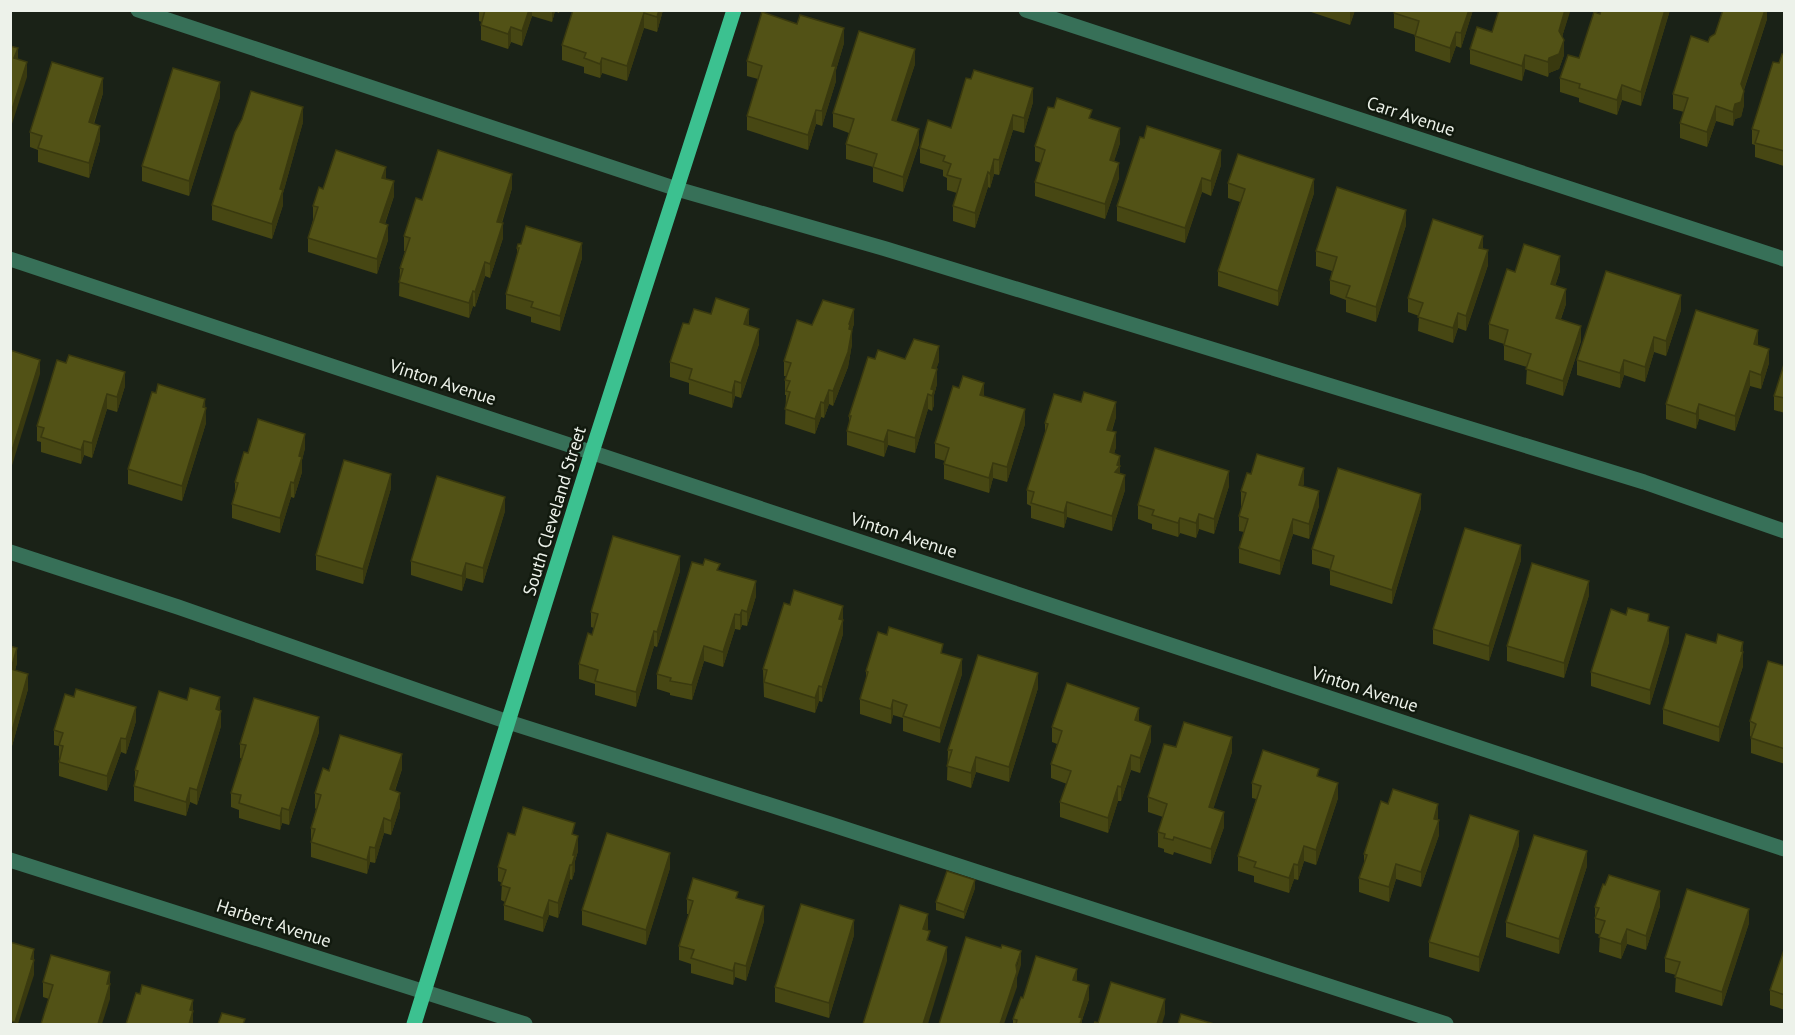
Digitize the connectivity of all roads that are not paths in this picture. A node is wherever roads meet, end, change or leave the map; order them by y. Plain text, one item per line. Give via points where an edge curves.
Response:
1 (138, 10) edge
2 (734, 10) edge
3 (1026, 10) edge
4 (677, 189) junction
5 (10, 259) edge
6 (1785, 259) edge
7 (592, 452) junction
8 (1785, 531) edge
9 (10, 552) edge
10 (508, 722) junction
11 (1785, 849) edge
12 (10, 860) edge
13 (424, 992) junction
14 (414, 1024) edge
15 (525, 1024) edge
16 (1446, 1024) edge

1 - 4 street
2 - 4 main road, South Cleveland Street
3 - 6 street, Carr Avenue
4 - 7 main road, South Cleveland Street
4 - 8 street via 897,252 1633,479
5 - 7 street, Vinton Avenue
7 - 10 main road, South Cleveland Street
7 - 11 street, Vinton Avenue
9 - 10 street
10 - 13 main road, South Cleveland Street
10 - 16 street
12 - 13 street, Harbert Avenue
13 - 14 main road, South Cleveland Street
13 - 15 street, Harbert Avenue

